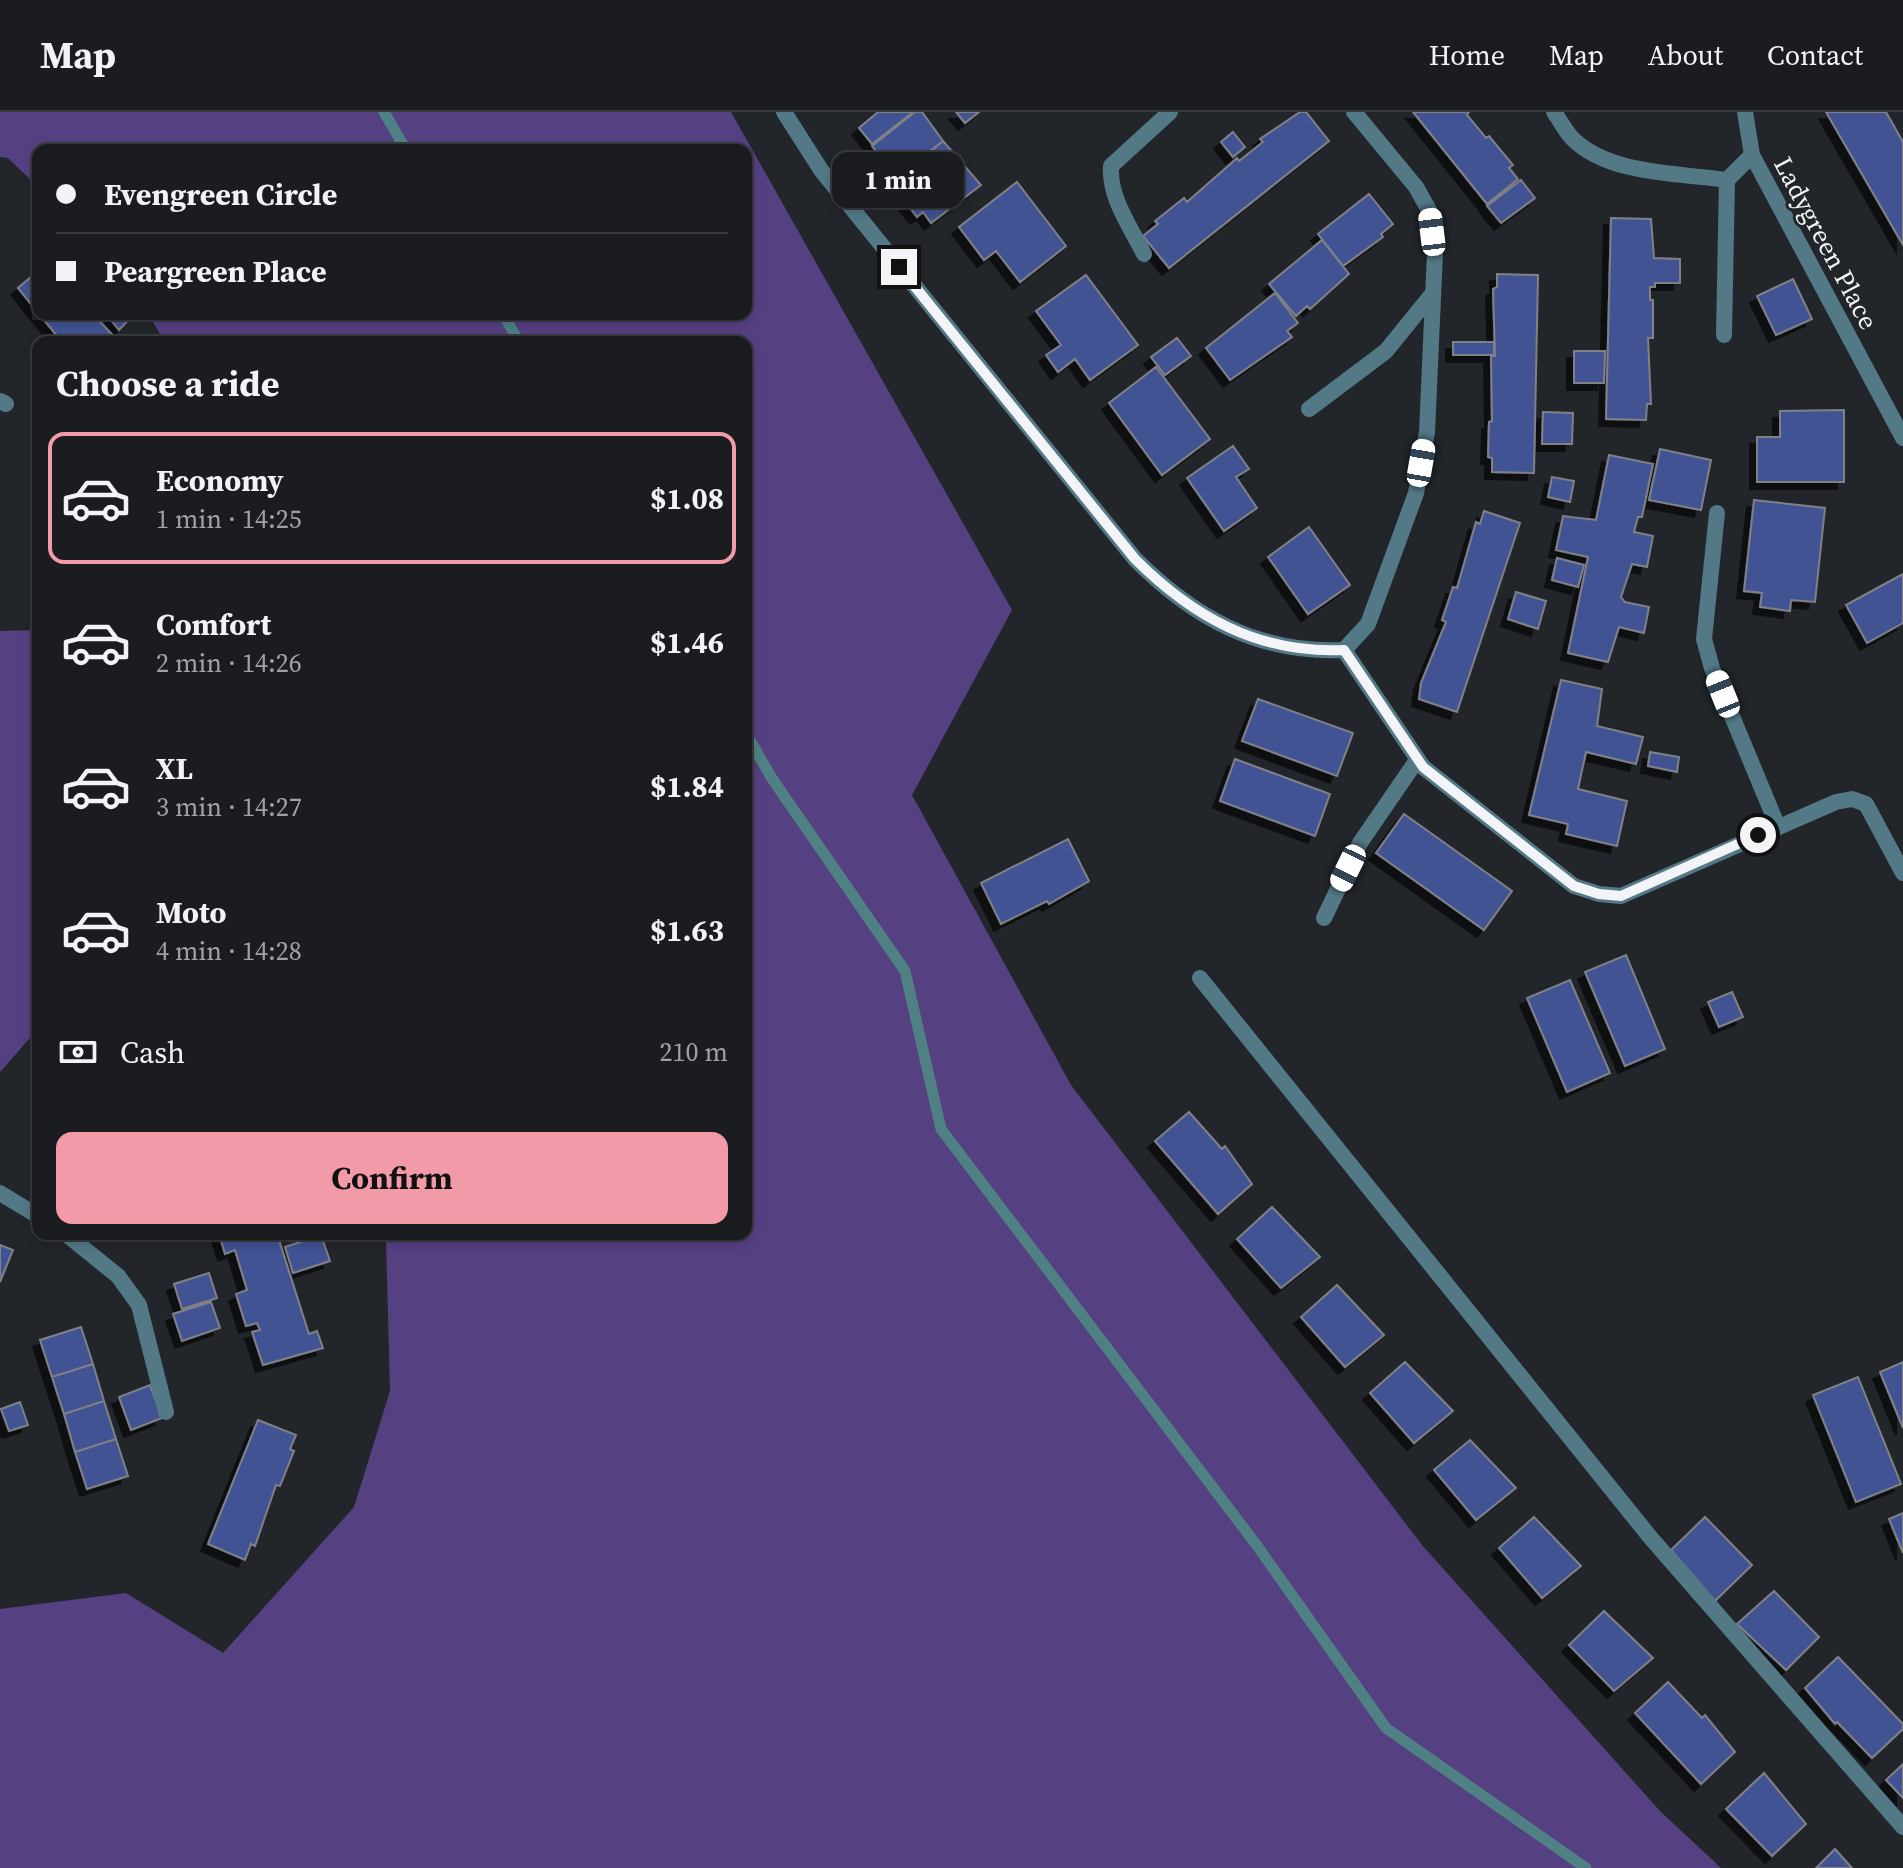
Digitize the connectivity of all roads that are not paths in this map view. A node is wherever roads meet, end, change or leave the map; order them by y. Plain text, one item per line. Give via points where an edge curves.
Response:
1 (784, 112) edge
2 (1170, 112) edge
3 (1354, 112) edge
4 (1554, 112) edge
5 (1745, 112) edge
6 (1752, 155) junction
7 (1727, 180) junction
8 (1144, 254) dead end
9 (1433, 293) junction
10 (1724, 335) dead end
11 (1309, 409) dead end
12 (1903, 438) edge
13 (1717, 513) dead end
14 (1344, 650) junction
15 (1417, 760) junction
16 (1778, 827) junction
17 (1903, 873) edge
18 (1324, 918) dead end
19 (1200, 978) dead end
20 (0, 1193) edge
21 (32, 1212) edge
22 (73, 1240) edge
23 (166, 1412) dead end
24 (1903, 1827) edge

1 - 14 street via 860,219 1135,559 1171,595 1230,629 1266,642
2 - 8 street via 1111,166 1116,201
3 - 9 street via 1430,212
4 - 7 street via 1572,138 1600,157
5 - 6 street, Ladygreen Place
6 - 7 street, Ladygreen Place
6 - 12 street, Ladygreen Place
7 - 10 street
9 - 11 street via 1386,351
9 - 14 street via 1427,432 1416,493 1368,624
13 - 16 street via 1704,639
14 - 15 street
15 - 16 street via 1539,862 1574,886 1599,894 1621,896 1644,888
15 - 18 street via 1360,843
16 - 17 street via 1836,802 1852,799 1866,804
19 - 24 street via 1641,1525
20 - 21 street
22 - 23 street via 118,1276 139,1305

